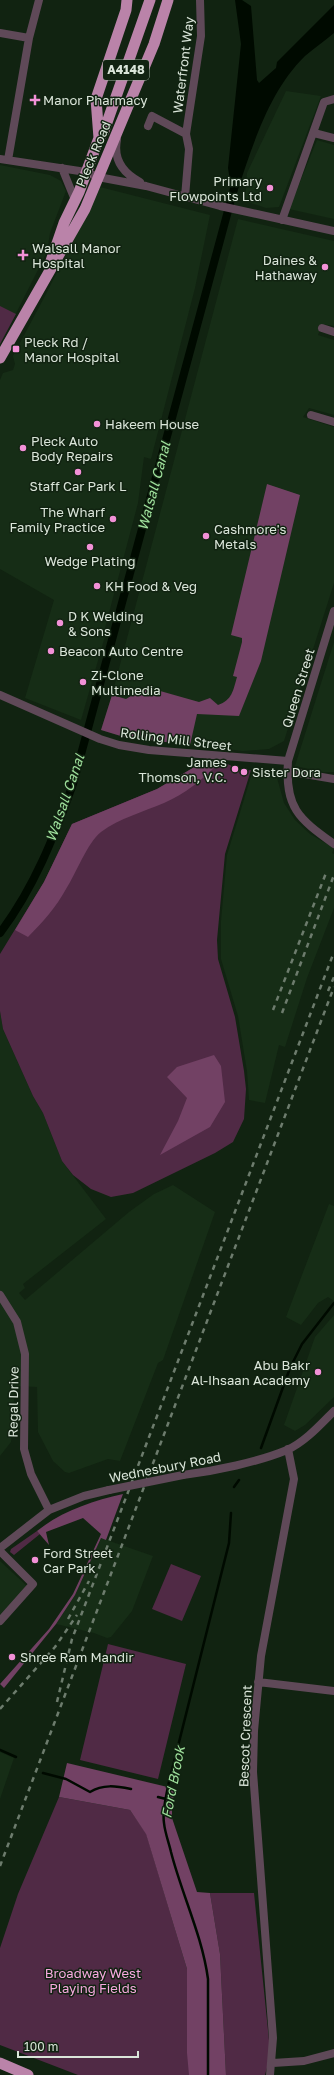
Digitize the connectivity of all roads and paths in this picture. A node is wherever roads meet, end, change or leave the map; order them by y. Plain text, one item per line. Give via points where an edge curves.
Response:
1 (39, 0) edge
2 (127, 0) edge
3 (168, 0) edge
4 (200, 0) edge
5 (148, 3) edge
6 (0, 33) edge
7 (29, 38) junction
8 (154, 44) junction
9 (334, 99) edge
10 (148, 126) dead end
11 (119, 129) junction
12 (314, 133) junction
13 (186, 134) junction
14 (99, 138) junction
15 (334, 138) edge
16 (4, 160) edge
17 (62, 168) junction
18 (86, 172) junction
19 (98, 177) junction
20 (146, 186) junction
21 (185, 197) junction
22 (74, 200) junction
23 (282, 220) junction
24 (334, 231) edge
25 (48, 271) junction
26 (322, 328) dead end
27 (334, 332) edge
28 (0, 358) edge
29 (311, 415) dead end
30 (334, 422) edge
31 (334, 611) edge
32 (0, 695) edge
33 (288, 761) junction
34 (287, 771) junction
35 (333, 779) edge
36 (334, 844) edge
37 (0, 1295) edge
38 (334, 1411) edge
39 (288, 1449) junction
40 (49, 1510) junction
41 (0, 1548) edge
42 (0, 1551) edge
43 (0, 1621) edge
44 (258, 1682) junction
45 (334, 1691) edge
46 (334, 2053) edge
47 (0, 2062) edge
48 (273, 2063) junction
49 (0, 2069) edge
50 (23, 2073) edge
51 (270, 2075) edge

1 - 7 street
2 - 14 highway, Pleck Road / A4148 via 126,10 96,99
3 - 8 highway, Pleck Road / A4148
4 - 13 street, Waterfront Way via 201,36
5 - 8 highway, Pleck Road / A4148
5 - 14 highway, Pleck Road / A4148 via 104,131
6 - 7 street
7 - 16 street
8 - 11 highway, Pleck Road / A4148
9 - 12 street via 324,102
10 - 13 street via 152,116
11 - 19 highway, Pleck Road / A4148
11 - 20 street via 115,150 120,164 131,177
12 - 15 street
12 - 23 street
13 - 21 street, Waterfront Way via 189,149
14 - 18 highway, Pleck Road / A4148
16 - 17 street
17 - 18 street
17 - 22 street
18 - 19 street
18 - 22 highway, Pleck Road / A4148
19 - 20 street
19 - 25 highway, Pleck Road / A4148 via 70,236
20 - 21 street
21 - 23 street
22 - 25 highway, Pleck Road / A4148
23 - 24 street
25 - 28 highway, Pleck Road / A4148
26 - 27 street
29 - 30 street
31 - 33 street, Queen Street
32 - 33 street, Rolling Mill Street via 100,739 142,750
33 - 34 street, Queen Street
34 - 35 street
34 - 36 street, Queen Street via 289,796 298,814
37 - 40 street, Regal Drive via 17,1322 25,1354 24,1450 31,1474
38 - 39 street, Wednesbury Road via 310,1434
39 - 40 street, Wednesbury Road, bridge via 226,1467 84,1496
39 - 44 street, Bescot Crescent via 294,1479 293,1490 271,1594
40 - 41 street, Wednesbury Road
42 - 43 street via 34,1584
44 - 45 street
44 - 48 street, Bescot Crescent via 253,1772
46 - 48 street via 304,2061
47 - 50 highway
48 - 51 street, Bescot Crescent
49 - 50 highway

